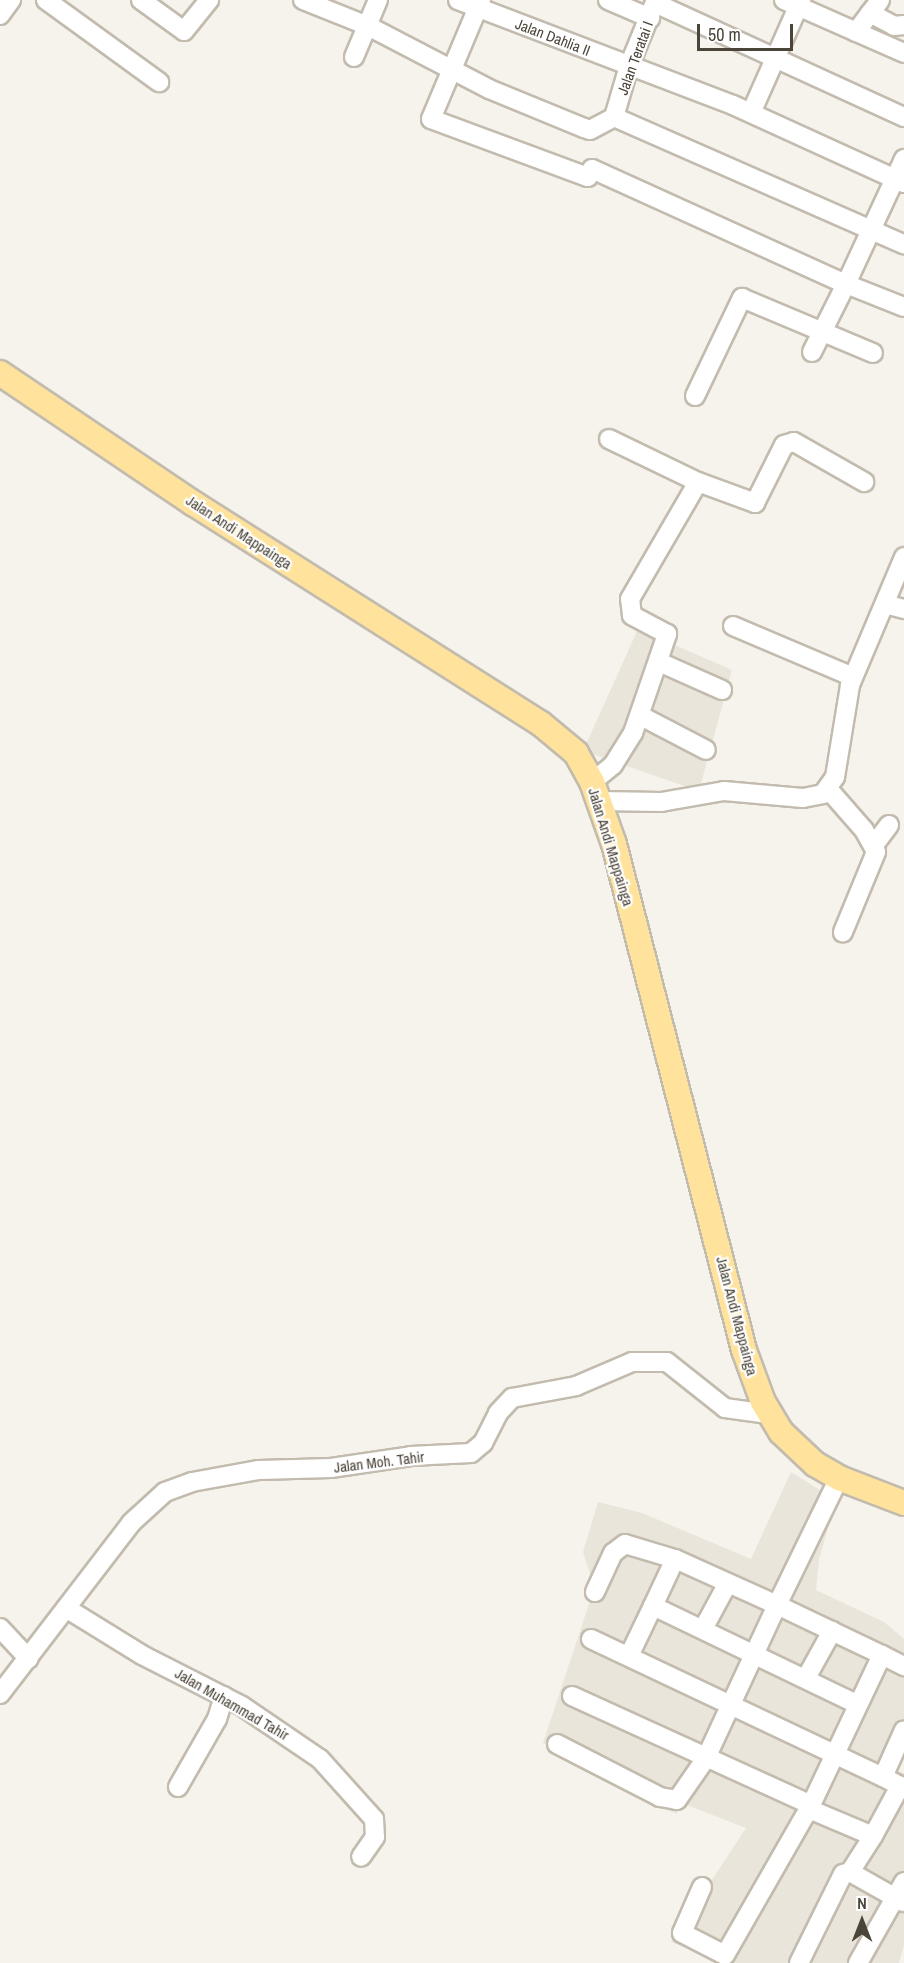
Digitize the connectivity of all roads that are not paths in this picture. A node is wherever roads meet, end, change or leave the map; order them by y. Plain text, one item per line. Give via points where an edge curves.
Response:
1 (11, 0) edge
2 (46, 0) edge
3 (141, 0) edge
4 (209, 0) edge
5 (303, 0) edge
6 (378, 0) edge
7 (458, 0) edge
8 (608, 0) edge
9 (794, 2) edge
10 (479, 4) edge
11 (654, 7) edge
12 (875, 7) edge
13 (0, 15) edge
14 (904, 25) edge
15 (368, 26) junction
16 (856, 32) junction
17 (904, 53) edge
18 (354, 57) dead end
19 (773, 57) junction
20 (629, 66) junction
21 (450, 68) junction
22 (159, 82) dead end
23 (751, 113) junction
24 (614, 117) junction
25 (904, 117) edge
26 (904, 159) edge
27 (899, 181) edge
28 (871, 230) junction
29 (904, 244) edge
30 (846, 284) junction
31 (904, 307) edge
32 (823, 331) junction
33 (812, 352) dead end
34 (873, 353) dead end
35 (0, 372) edge
36 (695, 396) dead end
37 (609, 439) dead end
38 (698, 482) junction
39 (864, 482) dead end
40 (904, 556) edge
41 (885, 604) junction
42 (904, 609) edge
43 (733, 626) dead end
44 (660, 662) junction
45 (853, 677) junction
46 (722, 690) dead end
47 (641, 716) junction
48 (706, 750) dead end
49 (829, 790) junction
50 (596, 791) junction
51 (889, 825) dead end
52 (874, 845) junction
53 (843, 932) dead end
54 (769, 1414) junction
55 (839, 1478) junction
56 (904, 1503) edge
57 (675, 1559) junction
58 (728, 1583) junction
59 (596, 1592) dead end
60 (777, 1605) junction
61 (653, 1606) junction
62 (66, 1608) junction
63 (0, 1628) edge
64 (703, 1629) junction
65 (831, 1631) junction
66 (591, 1639) dead end
67 (756, 1653) junction
68 (882, 1655) junction
69 (629, 1656) junction
70 (29, 1659) junction
71 (904, 1666) edge
72 (806, 1678) junction
73 (0, 1694) edge
74 (224, 1696) junction
75 (572, 1696) dead end
76 (857, 1704) junction
77 (731, 1705) junction
78 (904, 1730) edge
79 (557, 1744) dead end
80 (833, 1753) junction
81 (706, 1758) junction
82 (883, 1778) junction
83 (178, 1787) dead end
84 (810, 1807) junction
85 (873, 1836) junction
86 (361, 1857) dead end
87 (850, 1872) junction
88 (702, 1887) dead end
89 (901, 1894) edge
90 (799, 1963) edge
91 (858, 1963) edge

1 - 13 street
2 - 22 street
3 - 4 street via 180,30 187,30
5 - 15 street
6 - 15 street
7 - 10 street, Jalan Dahlia II
8 - 11 street
9 - 16 street
9 - 19 street
10 - 20 street, Jalan Dahlia II
10 - 21 street
11 - 19 street
11 - 20 street, Jalan Teratai I
12 - 14 street via 894,26
12 - 16 street
15 - 18 street
15 - 21 street
16 - 17 street
19 - 23 street
19 - 25 street
20 - 23 street, Jalan Dahlia II
20 - 24 street, Jalan Teratai I
21 - 24 street via 496,93 590,130
21 - 30 street via 431,119 588,177 592,169
23 - 27 street, Jalan Dahlia II
24 - 28 street
26 - 27 street
27 - 28 street
28 - 29 street
28 - 30 street
30 - 31 street
30 - 32 street
32 - 33 street
32 - 34 street
32 - 36 street via 742,298
35 - 50 main road, Jalan Andi Mappainga via 202,508 540,723 568,744
37 - 38 street
38 - 39 street via 745,502 754,502 784,445 794,442
38 - 44 street via 628,603 632,615 667,634
40 - 41 street
41 - 42 street
41 - 45 street
43 - 45 street
44 - 46 street
44 - 47 street
45 - 49 street via 835,777
47 - 48 street
47 - 50 street
49 - 50 street via 810,798 733,791 661,802
49 - 52 street
50 - 54 main road, Jalan Andi Mappainga via 744,1350
51 - 52 street
52 - 53 street via 876,856
54 - 55 main road, Jalan Andi Mappainga via 794,1446
54 - 62 street, Jalan Moh. Tahir via 725,1408 678,1368 647,1360 623,1364 576,1386 518,1395 504,1404 483,1443 471,1453 411,1456 331,1468 259,1470 192,1482 148,1503
55 - 56 main road, Jalan Andi Mappainga
55 - 60 street
57 - 58 street
57 - 59 street via 625,1544 613,1553
57 - 61 street
58 - 60 street
58 - 64 street
60 - 65 street
60 - 67 street
61 - 64 street
61 - 69 street
62 - 70 street, Jalan Moh. Tahir
62 - 74 street, Jalan Muhammad Tahir via 141,1655
63 - 70 street
64 - 67 street
65 - 68 street
65 - 72 street
66 - 69 street
67 - 72 street
67 - 77 street
68 - 71 street
68 - 76 street
69 - 77 street
70 - 73 street, Jalan Moh. Tahir
72 - 76 street
74 - 83 street via 217,1719
74 - 86 street, Jalan Muhammad Tahir via 303,1746 366,1807 377,1831
75 - 81 street
76 - 80 street
77 - 80 street
77 - 81 street
78 - 82 street
79 - 81 street via 669,1800 683,1795
80 - 82 street
80 - 84 street
81 - 84 street
82 - 85 street via 900,1786
84 - 85 street
84 - 88 street via 725,1955 682,1933
85 - 87 street
87 - 89 street
87 - 90 street via 843,1874
89 - 91 street

